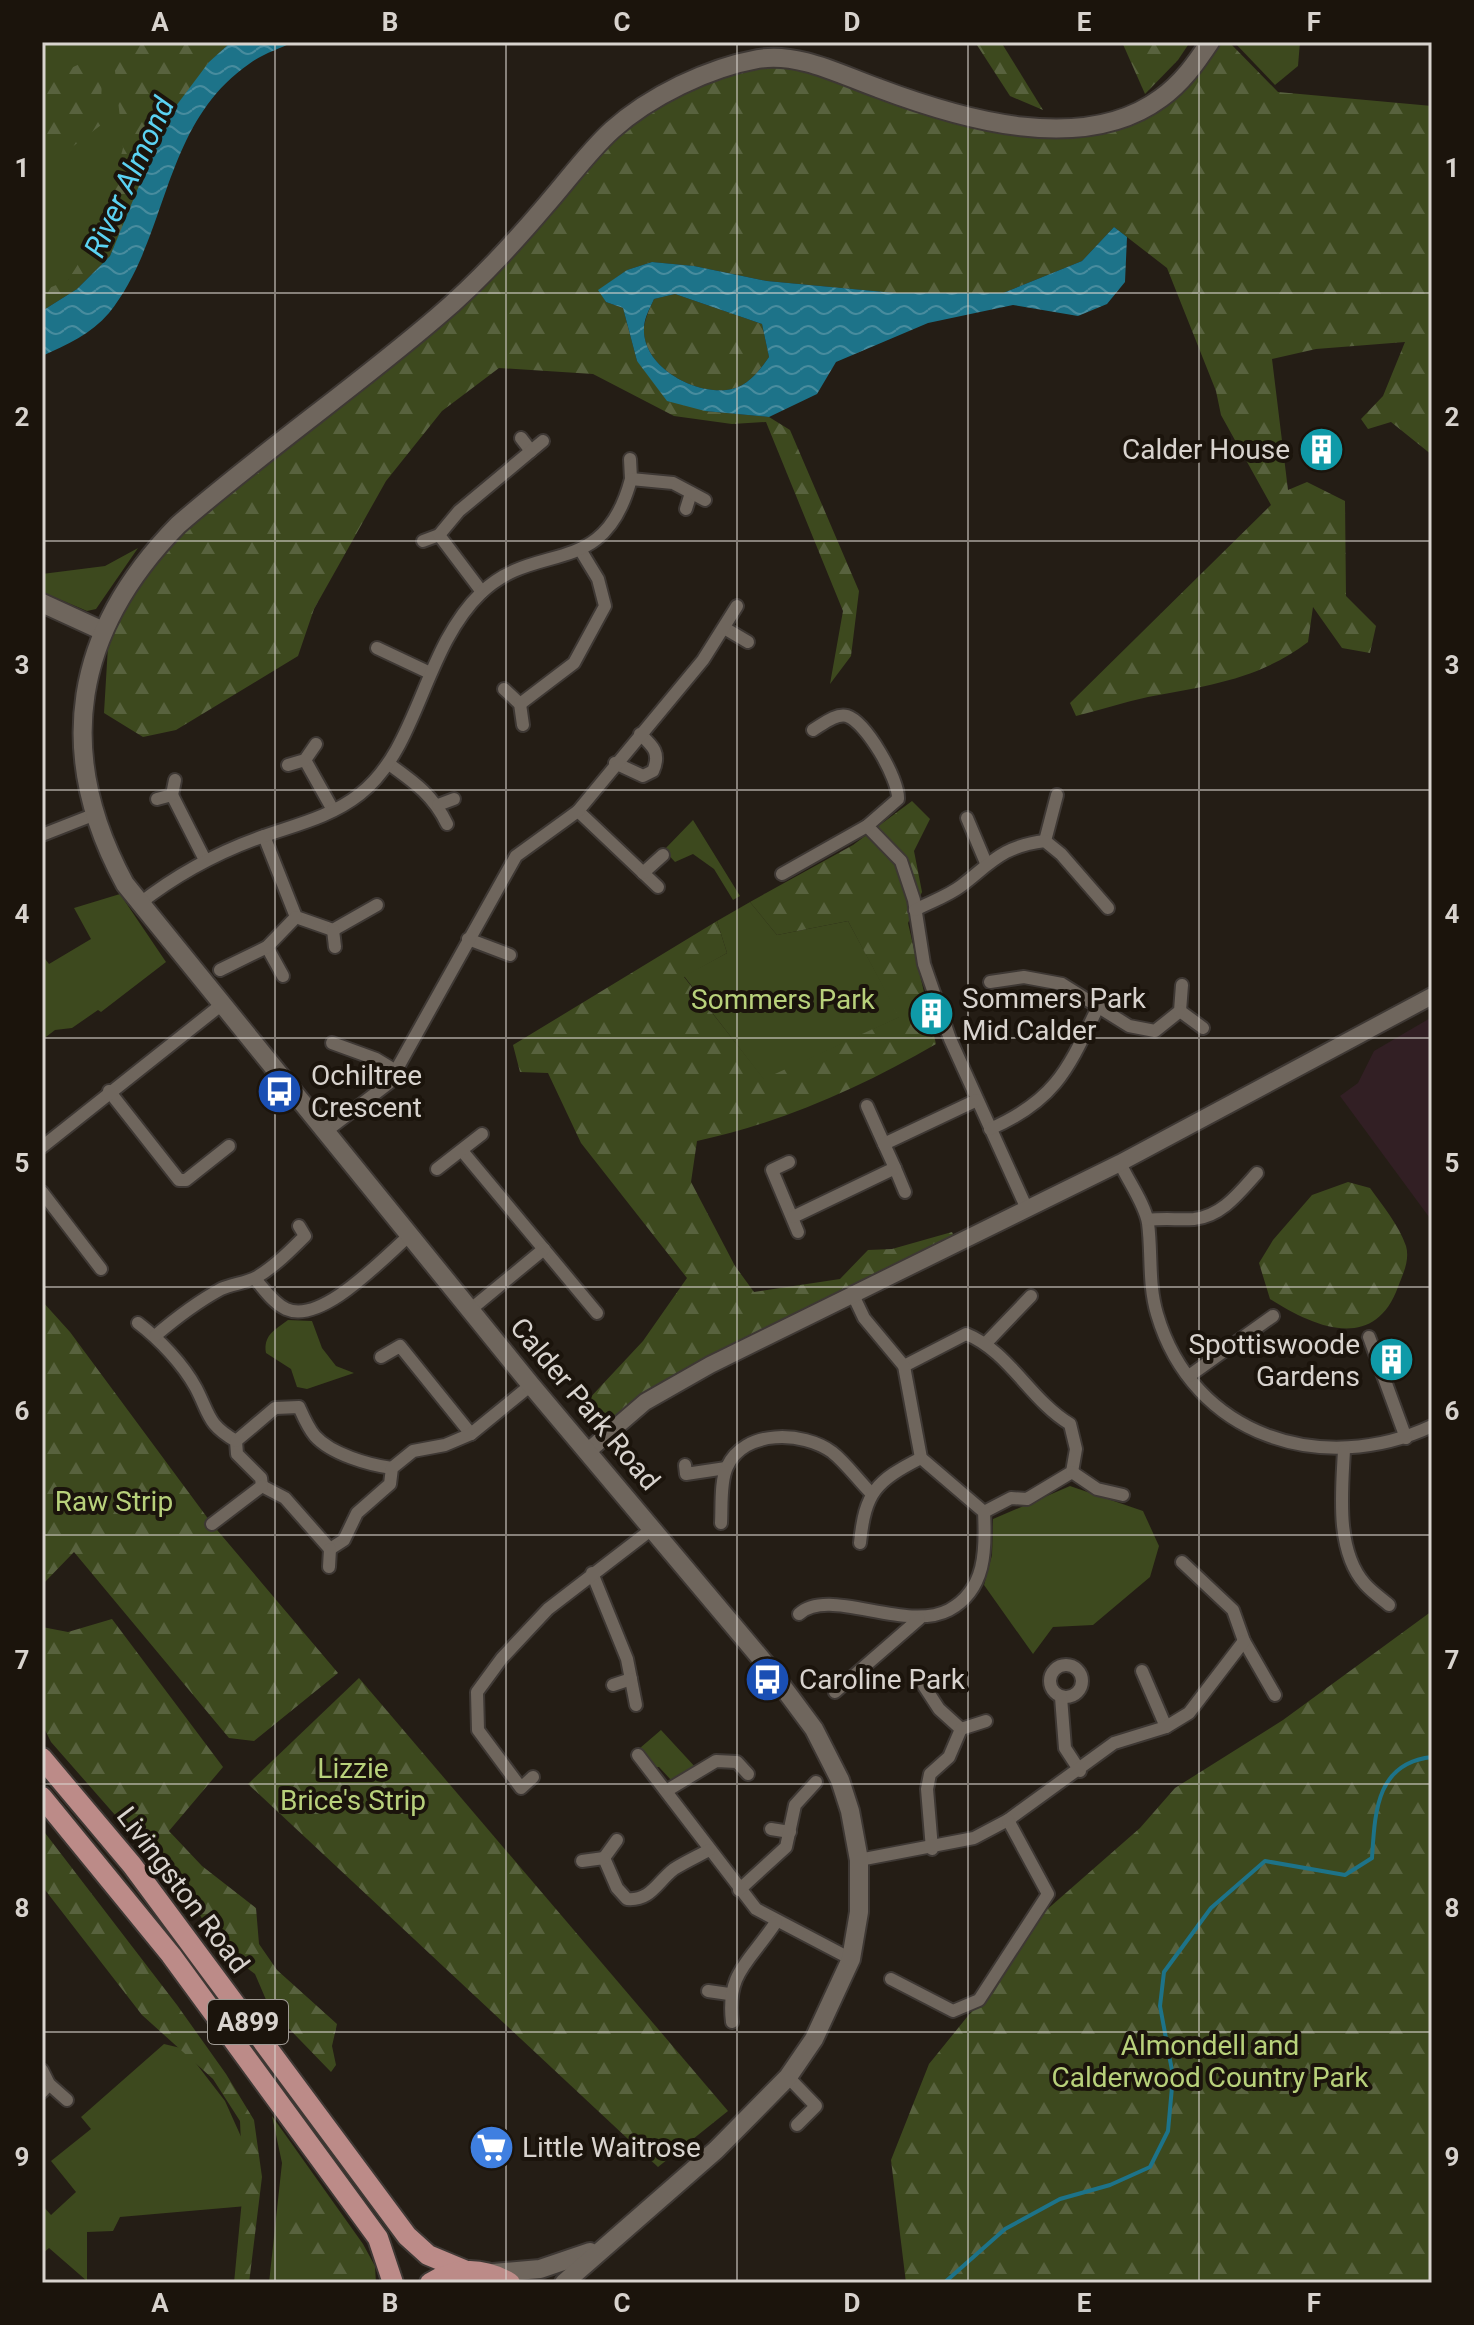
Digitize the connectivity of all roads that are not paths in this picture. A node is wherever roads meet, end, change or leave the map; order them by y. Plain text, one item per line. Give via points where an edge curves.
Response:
1 (1210, 42) edge
2 (521, 438) dead end
3 (543, 441) dead end
4 (531, 451) junction
5 (630, 459) dead end
6 (631, 479) junction
7 (691, 493) junction
8 (705, 500) dead end
9 (686, 509) dead end
10 (439, 535) junction
11 (423, 541) dead end
12 (581, 551) junction
13 (482, 592) junction
14 (42, 603) edge
15 (737, 606) dead end
16 (726, 629) junction
17 (103, 631) junction
18 (748, 642) dead end
19 (377, 648) dead end
20 (430, 673) junction
21 (504, 689) dead end
22 (520, 704) junction
23 (523, 725) dead end
24 (813, 730) dead end
25 (640, 734) junction
26 (316, 744) dead end
27 (305, 760) junction
28 (615, 763) junction
29 (389, 764) junction
30 (288, 765) dead end
31 (175, 780) dead end
32 (172, 795) junction
33 (1057, 795) dead end
34 (157, 799) dead end
35 (454, 799) dead end
36 (438, 805) junction
37 (333, 810) junction
38 (578, 811) junction
39 (93, 815) junction
40 (967, 818) dead end
41 (447, 824) dead end
42 (867, 826) junction
43 (42, 835) edge
44 (264, 836) junction
45 (1045, 841) junction
46 (663, 855) dead end
47 (205, 860) junction
48 (986, 863) junction
49 (643, 873) junction
50 (782, 874) dead end
51 (658, 887) dead end
52 (139, 904) junction
53 (377, 905) dead end
54 (1108, 908) dead end
55 (915, 910) junction
56 (296, 917) junction
57 (333, 930) junction
58 (468, 939) junction
59 (267, 947) junction
60 (335, 947) dead end
61 (510, 955) dead end
62 (220, 970) dead end
63 (283, 976) dead end
64 (990, 982) dead end
65 (1182, 985) dead end
66 (1432, 996) edge
67 (221, 1005) junction
68 (1098, 1007) junction
69 (1180, 1011) junction
70 (1203, 1028) dead end
71 (332, 1043) dead end
72 (396, 1071) junction
73 (109, 1091) junction
74 (977, 1100) junction
75 (867, 1106) dead end
76 (990, 1129) junction
77 (325, 1132) junction
78 (482, 1134) dead end
79 (884, 1144) junction
80 (229, 1146) dead end
81 (42, 1147) edge
82 (463, 1152) junction
83 (789, 1162) dead end
84 (1120, 1163) junction
85 (895, 1168) junction
86 (437, 1169) dead end
87 (1257, 1173) dead end
88 (42, 1192) edge
89 (905, 1192) dead end
90 (1027, 1209) junction
91 (793, 1217) junction
92 (1148, 1220) junction
93 (798, 1232) dead end
94 (306, 1234) dead end
95 (410, 1235) junction
96 (544, 1249) junction
97 (101, 1269) dead end
98 (255, 1279) junction
99 (1031, 1296) dead end
100 (854, 1297) junction
101 (470, 1310) junction
102 (597, 1313) dead end
103 (1273, 1316) dead end
104 (138, 1323) dead end
105 (155, 1336) junction
106 (1369, 1337) dead end
107 (987, 1342) junction
108 (381, 1357) dead end
109 (904, 1366) junction
110 (1189, 1376) junction
111 (531, 1385) junction
112 (1432, 1426) edge
113 (471, 1434) junction
114 (1406, 1438) junction
115 (236, 1441) junction
116 (1344, 1450) junction
117 (587, 1452) junction
118 (921, 1458) junction
119 (685, 1465) dead end
120 (392, 1468) junction
121 (726, 1468) junction
122 (1072, 1472) junction
123 (262, 1486) junction
124 (871, 1493) junction
125 (1123, 1495) dead end
126 (984, 1512) junction
127 (721, 1523) dead end
128 (212, 1524) dead end
129 (652, 1529) junction
130 (860, 1543) dead end
131 (330, 1549) junction
132 (1182, 1562) dead end
133 (329, 1567) dead end
134 (592, 1573) junction
135 (1389, 1605) dead end
136 (799, 1614) dead end
137 (919, 1619) junction
138 (1244, 1641) junction
139 (1142, 1671) dead end
140 (631, 1679) junction
141 (613, 1685) dead end
142 (924, 1686) dead end
143 (835, 1692) dead end
144 (1275, 1695) dead end
145 (1061, 1697) dead end
146 (636, 1705) dead end
147 (986, 1721) dead end
148 (1166, 1727) junction
149 (961, 1729) junction
150 (638, 1755) dead end
151 (42, 1758) edge
152 (1080, 1771) junction
153 (748, 1774) dead end
154 (533, 1777) dead end
155 (816, 1782) dead end
156 (666, 1791) junction
157 (42, 1797) edge
158 (1008, 1820) junction
159 (771, 1829) dead end
160 (790, 1832) junction
161 (617, 1840) dead end
162 (932, 1849) junction
163 (709, 1850) junction
164 (604, 1858) junction
165 (859, 1860) junction
166 (582, 1861) dead end
167 (739, 1890) junction
168 (776, 1922) junction
169 (851, 1959) junction
170 (891, 1979) dead end
171 (708, 1991) dead end
172 (729, 1994) junction
173 (732, 2022) dead end
174 (42, 2070) edge
175 (788, 2077) junction
176 (45, 2088) edge
177 (67, 2100) dead end
178 (797, 2125) dead end
179 (601, 2249) junction
180 (464, 2270) junction
181 (501, 2278) edge
182 (393, 2283) edge
183 (430, 2283) edge
184 (564, 2283) edge

1 - 17 main road, Calder Park Road via 1188,75 1163,98 1142,111 1082,126 1027,127 968,119 817,65 776,58 724,68 646,105 613,129 439,316 178,525 137,570
2 - 4 street
3 - 4 street
4 - 10 street via 459,511
5 - 6 street
6 - 7 street via 673,483
6 - 12 street via 608,528
7 - 8 street
7 - 9 street
10 - 11 street
10 - 13 street
12 - 13 street via 526,567
12 - 22 street via 598,579 605,606 574,663
13 - 20 street via 445,639
14 - 17 main road
15 - 16 street
16 - 18 street
16 - 25 street
17 - 39 main road, Calder Park Road via 90,663 84,700 82,757
19 - 20 street
20 - 29 street
21 - 22 street
22 - 23 street
24 - 42 street via 838,715 849,716 894,778 895,805
25 - 28 street
25 - 28 street via 655,748 658,760 653,771 643,776
26 - 27 street
27 - 30 street
27 - 37 street
28 - 38 street
29 - 36 street
29 - 37 street via 365,790
31 - 32 street
32 - 34 street
32 - 47 street
33 - 45 street
35 - 36 street
36 - 41 street
37 - 44 street
38 - 49 street
38 - 58 street via 516,856
39 - 43 street
39 - 52 main road, Calder Park Road via 113,863
40 - 48 street
42 - 50 street
42 - 55 street via 901,861
44 - 47 street
44 - 56 street
45 - 48 street via 1023,844
45 - 54 street via 1089,895
46 - 49 street
47 - 52 street
48 - 55 street via 959,887
49 - 51 street
52 - 67 main road, Calder Park Road
53 - 57 street
55 - 74 street via 924,964
56 - 57 street
56 - 59 street
57 - 60 street
58 - 61 street
58 - 72 street
59 - 62 street
59 - 63 street
64 - 68 street via 1024,977 1062,984
65 - 69 street
66 - 84 street
67 - 73 street
67 - 77 main road, Calder Park Road
68 - 69 street via 1129,1026 1155,1031
68 - 76 street via 1053,1091
69 - 70 street
71 - 72 street
72 - 77 street via 374,1098
73 - 80 street via 179,1180
73 - 81 street
74 - 76 street
74 - 79 street
75 - 79 street
76 - 90 street
77 - 95 main road, Calder Park Road
78 - 82 street
79 - 85 street
82 - 86 street
82 - 96 street
83 - 91 street via 772,1170
84 - 90 street
84 - 92 street
85 - 89 street
85 - 91 street
87 - 92 street via 1214,1214
88 - 97 street
90 - 100 street
91 - 93 street
92 - 110 street via 1157,1314
94 - 98 street
95 - 98 street via 336,1297 304,1313 277,1303
95 - 101 main road, Calder Park Road
96 - 101 street
96 - 102 street
98 - 105 street via 188,1308
99 - 107 street
100 - 109 street via 864,1318
100 - 117 street via 645,1402
101 - 111 main road, Calder Park Road
103 - 110 street
104 - 105 street
105 - 115 street via 196,1388 205,1415
106 - 114 street
107 - 109 street via 961,1334
107 - 122 street via 1046,1410 1070,1424 1076,1449
108 - 113 street via 400,1346
109 - 118 street
110 - 116 street via 1241,1424 1288,1443
111 - 113 street
111 - 117 main road, Calder Park Road
112 - 114 street
113 - 120 street via 413,1451
114 - 116 street
115 - 120 street via 275,1408 299,1407 315,1437 337,1451
115 - 123 street via 237,1454 261,1478
116 - 135 street via 1343,1523 1352,1560 1364,1583
117 - 129 main road, Calder Park Road
118 - 124 street via 888,1475
118 - 126 street
119 - 121 street via 686,1474
120 - 131 street via 390,1484 357,1513 344,1540
121 - 124 street via 755,1441 803,1437 832,1452
121 - 127 street
122 - 125 street via 1097,1489
122 - 126 street via 1027,1499 1011,1498
123 - 128 street
123 - 131 street via 285,1498
124 - 130 street
126 - 137 street via 982,1570 968,1600
129 - 134 street
129 - 165 main road, Calder Park Road via 814,1729 840,1780
131 - 133 street
132 - 138 street via 1233,1610
134 - 140 street
134 - 154 street via 548,1609 477,1692 478,1730 525,1790
136 - 137 street via 816,1604
137 - 143 street
138 - 144 street
138 - 148 street via 1189,1713
139 - 148 street
140 - 141 street
140 - 146 street
142 - 149 street
145 - 152 street via 1065,1748
147 - 149 street
148 - 152 street via 1114,1743
149 - 162 street via 949,1757 930,1774
150 - 156 street
151 - 180 main road, Livingston Road / A899 via 132,1865 407,2236 428,2255
152 - 158 street
153 - 156 street via 737,1762 716,1761
155 - 160 street via 795,1805
156 - 163 street
157 - 182 main road, Livingston Road / A899 via 171,1955 369,2226 384,2250
158 - 162 street via 974,1838
158 - 170 street via 1048,1894 979,2000 953,2011
159 - 160 street
160 - 167 street via 786,1847
161 - 164 street
162 - 165 street
163 - 164 street via 673,1870 640,1900 627,1899 617,1888
163 - 167 street
164 - 166 street
165 - 169 main road, Calder Park Road via 859,1912
167 - 168 street
168 - 169 street
168 - 172 street via 739,1971
169 - 175 main road, Calder Park Road via 826,2020
171 - 172 street
172 - 173 street
174 - 176 street
175 - 178 street via 822,2108
175 - 179 main road, Calder Park Road via 676,2187
176 - 177 street
179 - 181 main road
179 - 184 main road, Calder Park Road
180 - 181 main road
180 - 183 main road

